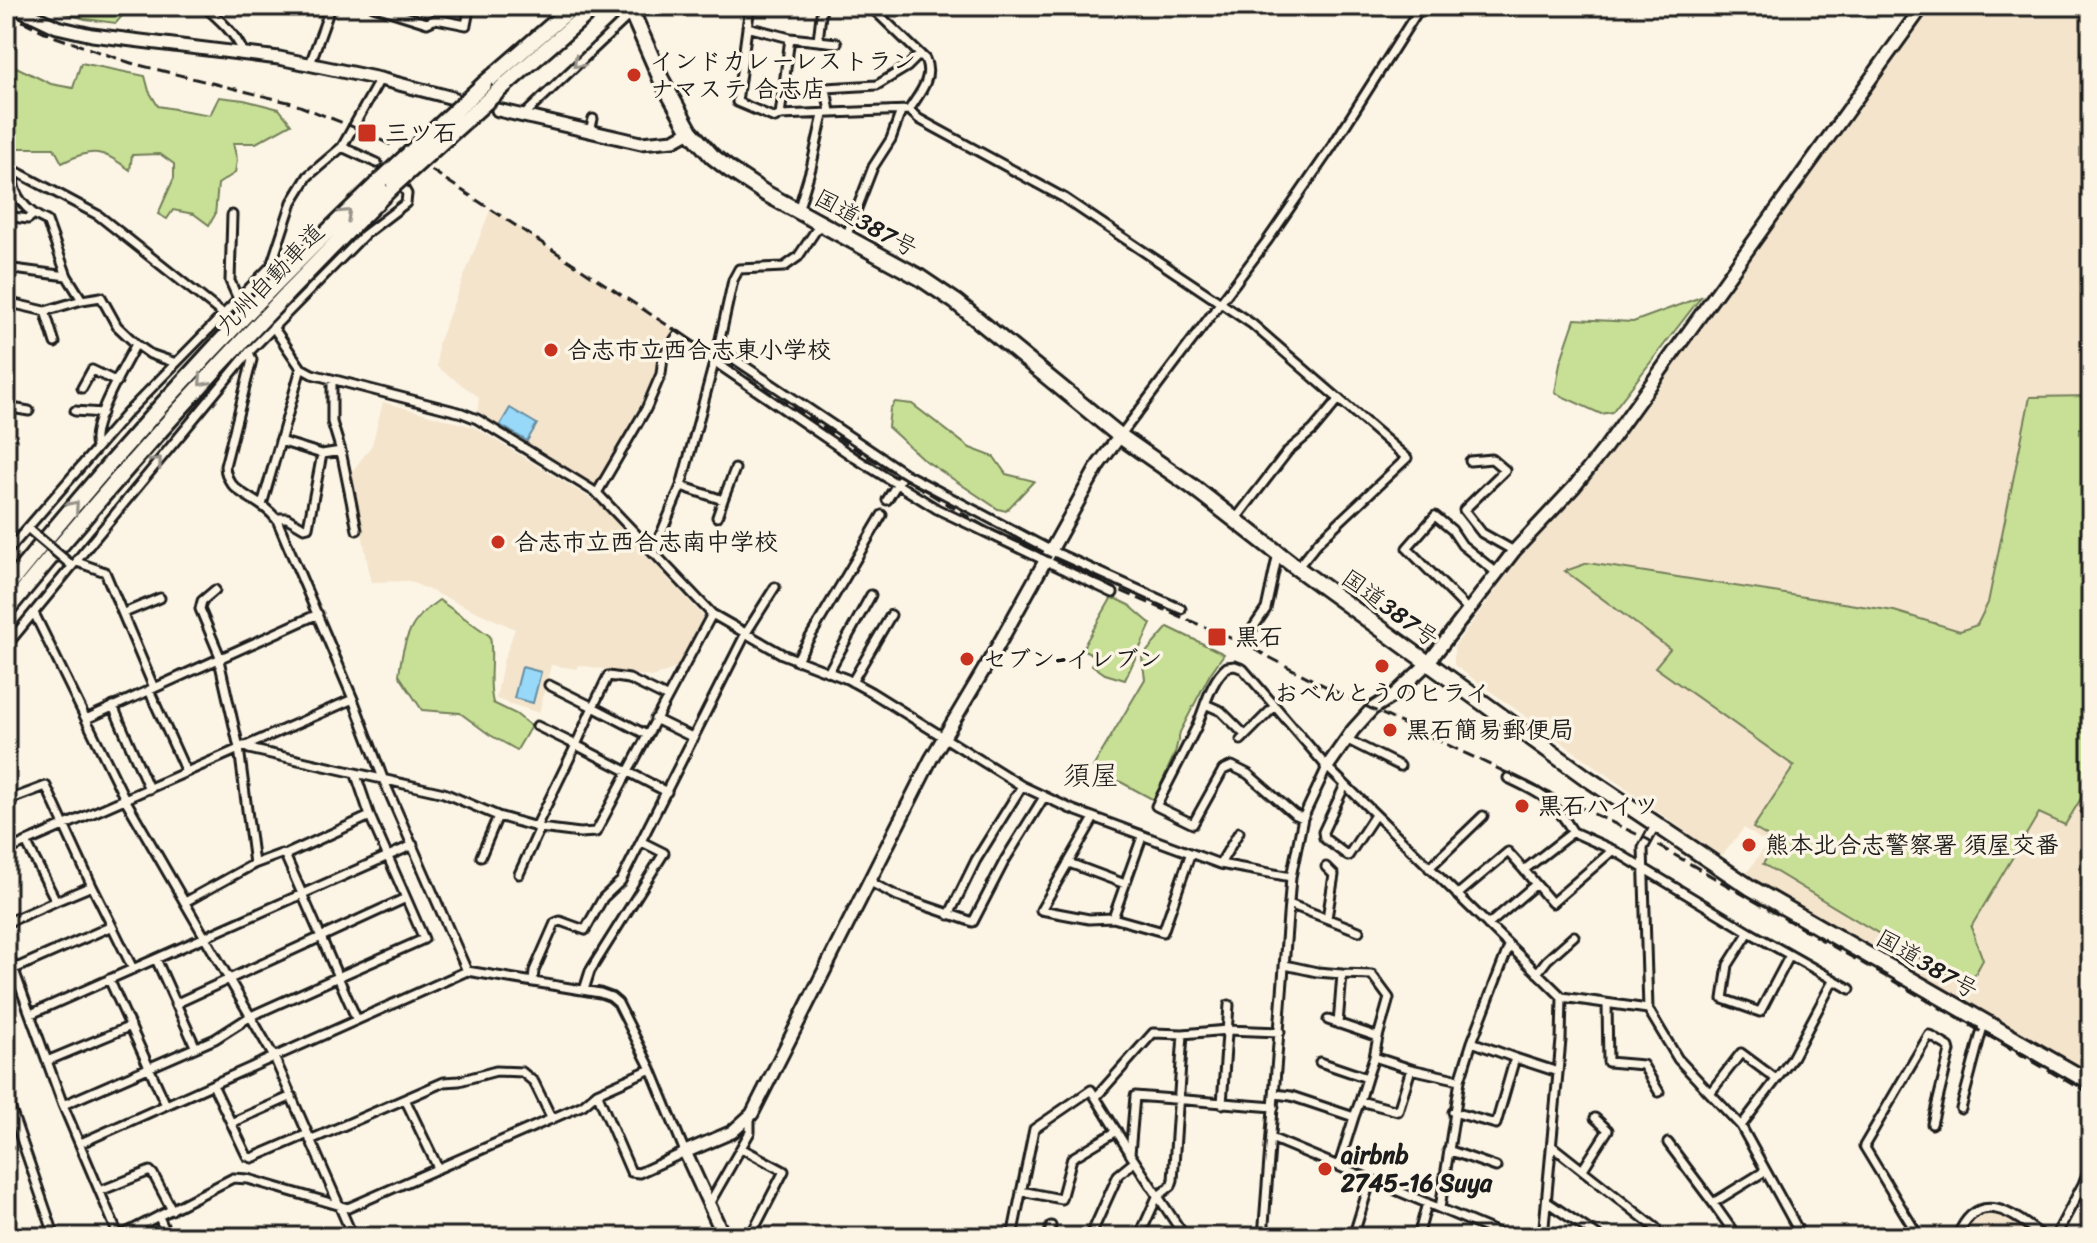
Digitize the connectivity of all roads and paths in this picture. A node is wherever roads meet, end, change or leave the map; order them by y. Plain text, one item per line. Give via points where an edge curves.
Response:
1 (13, 6) edge
2 (204, 6) edge
3 (307, 6) edge
4 (373, 6) edge
5 (467, 6) edge
6 (574, 6) edge
7 (596, 6) edge
8 (750, 6) edge
9 (820, 6) edge
10 (870, 6) edge
11 (1421, 6) edge
12 (1923, 6) edge
13 (633, 8) edge
14 (330, 10) edge
15 (747, 27) junction
16 (790, 38) junction
17 (818, 41) junction
18 (837, 43) dead end
19 (243, 52) junction
20 (920, 54) junction
21 (310, 64) junction
22 (380, 79) junction
23 (491, 88) junction
24 (453, 98) dead end
25 (498, 110) dead end
26 (905, 110) junction
27 (827, 114) junction
28 (524, 115) junction
29 (780, 115) junction
30 (690, 131) junction
31 (344, 146) junction
32 (377, 163) dead end
33 (6, 166) edge
34 (15, 172) junction
35 (393, 184) junction
36 (798, 211) junction
37 (33, 215) junction
38 (232, 215) dead end
39 (6, 216) edge
40 (820, 224) junction
41 (846, 237) junction
42 (6, 268) edge
43 (67, 276) junction
44 (82, 300) junction
45 (239, 301) junction
46 (6, 302) edge
47 (1221, 303) junction
48 (45, 311) junction
49 (224, 315) junction
50 (273, 327) junction
51 (55, 343) dead end
52 (136, 344) junction
53 (718, 348) junction
54 (249, 352) junction
55 (713, 362) junction
56 (176, 363) junction
57 (301, 368) junction
58 (332, 381) junction
59 (117, 382) junction
60 (82, 388) dead end
61 (1339, 399) junction
62 (6, 407) edge
63 (29, 411) dead end
64 (75, 411) dead end
65 (102, 413) junction
66 (1120, 436) junction
67 (280, 441) junction
68 (96, 447) junction
69 (341, 451) junction
70 (322, 454) junction
71 (1470, 461) dead end
72 (735, 469) dead end
73 (904, 473) junction
74 (897, 485) junction
75 (681, 486) junction
76 (597, 493) junction
77 (723, 500) junction
78 (887, 500) dead end
79 (262, 505) junction
80 (882, 515) dead end
81 (717, 517) dead end
82 (276, 518) junction
83 (1235, 520) junction
84 (28, 529) junction
85 (357, 530) dead end
86 (7, 550) edge
87 (1514, 551) junction
88 (653, 553) junction
89 (1278, 553) junction
90 (1046, 555) junction
91 (73, 564) junction
92 (1297, 568) junction
93 (1497, 573) junction
94 (775, 587) dead end
95 (6, 588) edge
96 (215, 590) dead end
97 (1113, 593) dead end
98 (871, 595) dead end
99 (160, 598) dead end
100 (1181, 609) dead end
101 (6, 611) edge
102 (1469, 611) junction
103 (34, 613) junction
104 (124, 613) junction
105 (318, 614) junction
106 (712, 614) junction
107 (891, 615) dead end
108 (1253, 628) dead end
109 (746, 633) junction
110 (6, 646) edge
111 (220, 659) junction
112 (796, 661) junction
113 (1428, 663) junction
114 (829, 671) junction
115 (852, 682) junction
116 (549, 685) dead end
117 (151, 689) junction
118 (666, 697) junction
119 (353, 699) junction
120 (1205, 704) junction
121 (113, 706) junction
122 (1275, 706) junction
123 (593, 707) junction
124 (86, 719) junction
125 (655, 719) junction
126 (537, 726) dead end
127 (647, 735) junction
128 (944, 737) junction
129 (694, 738) junction
130 (1346, 739) junction
131 (576, 745) junction
132 (242, 747) junction
133 (1400, 766) dead end
134 (1327, 767) junction
135 (186, 772) junction
136 (628, 772) junction
137 (356, 775) junction
138 (1508, 778) dead end
139 (384, 781) junction
140 (1345, 785) junction
141 (1022, 786) junction
142 (149, 789) junction
143 (667, 792) junction
144 (1044, 797) junction
145 (125, 799) junction
146 (6, 801) edge
147 (1375, 815) junction
148 (370, 816) junction
149 (498, 816) junction
150 (1483, 816) dead end
151 (1094, 818) junction
152 (1303, 818) junction
153 (1656, 824) junction
154 (64, 826) junction
155 (538, 828) junction
156 (1239, 832) dead end
157 (1573, 832) junction
158 (1142, 837) junction
159 (26, 842) junction
160 (642, 842) junction
161 (413, 845) junction
162 (1613, 850) junction
163 (6, 851) edge
164 (285, 855) junction
165 (1190, 855) junction
166 (481, 856) dead end
167 (389, 857) junction
168 (1069, 863) junction
169 (254, 864) junction
170 (1220, 864) junction
171 (1326, 867) dead end
172 (1429, 868) junction
173 (1524, 870) junction
174 (1645, 870) junction
175 (519, 874) dead end
176 (1291, 877) junction
177 (870, 882) junction
178 (1125, 884) junction
179 (1536, 884) junction
180 (92, 886) junction
181 (302, 895) junction
182 (1457, 895) junction
183 (406, 898) junction
184 (56, 901) junction
185 (185, 902) junction
186 (1289, 904) junction
187 (949, 915) junction
188 (1113, 918) junction
189 (1327, 918) junction
190 (6, 923) edge
191 (1488, 925) junction
192 (112, 926) junction
193 (1359, 931) dead end
194 (1749, 932) junction
195 (1574, 936) dead end
196 (321, 937) junction
197 (205, 938) junction
198 (1509, 946) junction
199 (6, 948) edge
200 (1790, 955) junction
201 (156, 959) junction
202 (1285, 965) junction
203 (14, 969) junction
204 (133, 969) junction
205 (467, 971) junction
206 (1537, 973) junction
207 (1342, 974) junction
208 (338, 977) junction
209 (229, 978) junction
210 (109, 979) junction
211 (1833, 981) junction
212 (533, 982) junction
213 (1850, 989) dead end
214 (584, 990) junction
215 (1562, 997) junction
216 (175, 1004) junction
217 (1607, 1004) junction
218 (1229, 1005) dead end
219 (1648, 1009) junction
220 (31, 1014) junction
221 (251, 1016) junction
222 (357, 1020) junction
223 (1328, 1020) dead end
224 (1984, 1022) junction
225 (1338, 1024) junction
226 (131, 1026) junction
227 (1227, 1030) junction
228 (1280, 1032) junction
229 (1183, 1034) junction
230 (1378, 1037) junction
231 (1472, 1042) junction
232 (195, 1046) junction
233 (274, 1057) junction
234 (1374, 1057) junction
235 (1515, 1058) junction
236 (47, 1061) junction
237 (1320, 1062) dead end
238 (148, 1067) junction
239 (651, 1069) junction
240 (1411, 1069) junction
241 (1558, 1072) junction
242 (1367, 1078) junction
243 (1776, 1079) junction
244 (1460, 1080) junction
245 (2091, 1083) edge
246 (213, 1085) junction
247 (1659, 1092) dead end
248 (597, 1093) junction
249 (1710, 1093) junction
250 (1275, 1094) junction
251 (6, 1095) edge
252 (292, 1096) junction
253 (1097, 1096) junction
254 (405, 1099) junction
255 (1179, 1100) junction
256 (1360, 1101) junction
257 (1222, 1104) junction
258 (63, 1105) junction
259 (166, 1105) junction
260 (1274, 1107) junction
261 (1961, 1109) dead end
262 (1453, 1112) junction
263 (750, 1117) junction
264 (1354, 1117) junction
265 (1595, 1118) dead end
266 (552, 1119) junction
267 (231, 1123) junction
268 (1932, 1124) dead end
269 (1741, 1126) junction
270 (1117, 1131) junction
271 (309, 1137) junction
272 (1271, 1138) junction
273 (81, 1143) junction
274 (1668, 1143) dead end
275 (1552, 1146) junction
276 (741, 1148) junction
277 (1448, 1150) junction
278 (685, 1152) junction
279 (1132, 1158) junction
280 (2091, 1164) edge
281 (1339, 1165) junction
282 (1496, 1167) dead end
283 (438, 1168) junction
284 (1583, 1169) junction
285 (1765, 1171) junction
286 (1371, 1179) junction
287 (2087, 1186) edge
288 (100, 1191) junction
289 (1021, 1191) junction
290 (1157, 1197) junction
291 (1547, 1202) junction
292 (1427, 1203) junction
293 (1713, 1203) junction
294 (709, 1204) junction
295 (340, 1207) junction
296 (1440, 1208) junction
297 (172, 1210) junction
298 (159, 1217) junction
299 (1051, 1226) dead end
300 (137, 1228) junction
301 (1801, 1236) edge
302 (55, 1237) edge
303 (119, 1237) edge
304 (141, 1237) edge
305 (168, 1237) edge
306 (353, 1237) edge
307 (724, 1237) edge
308 (750, 1237) edge
309 (1012, 1237) edge
310 (1048, 1237) edge
311 (1090, 1237) edge
312 (1139, 1237) edge
313 (1185, 1237) edge
314 (1263, 1237) edge
315 (1353, 1237) edge
316 (1418, 1237) edge
317 (1508, 1237) edge
318 (1543, 1237) edge
319 (1599, 1237) edge
320 (1648, 1237) edge
321 (1737, 1237) edge
322 (1919, 1237) edge
323 (1957, 1237) edge
324 (2044, 1237) edge
325 (2055, 1237) edge

1 - 19 street via 57,27 92,35
2 - 19 street
3 - 14 street
4 - 5 street via 427,23 436,19 466,25
6 - 23 highway, 九州自動車道
7 - 23 highway, 九州自動車道
8 - 15 street
9 - 17 street
10 - 20 street
11 - 47 street via 1331,148
12 - 87 street via 1605,448
13 -> 28 street
13 - 30 highway, 国道387号 via 661,79
14 - 21 street
15 - 16 street
15 - 29 street via 737,102 775,118
16 - 17 street
16 - 29 street
17 - 18 street
19 - 21 street
20 - 26 street via 929,67 928,79
20 - 27 street via 877,85 826,88
21 - 22 street
22 - 24 street
22 - 31 street
23 - 35 highway, 九州自動車道, bridge
25 - 28 street
26 - 27 street
26 - 41 street via 873,167
26 - 47 street via 1064,198
27 - 29 street
27 - 36 street
28 - 30 street via 592,125 641,143 674,140
30 - 36 highway, 国道387号 via 730,170
31 - 32 street
31 - 45 street via 308,176 292,202 271,266
33 - 34 street
34 - 37 street via 12,180 20,200
34 - 49 street via 98,215
35 - 50 street via 407,194 406,203 364,235
95 -> 35 highway, 九州自動車道 via 220,341 316,242
35 -> 101 highway, 九州自動車道 via 162,426
36 - 40 highway, 国道387号
37 - 39 street
37 - 43 street via 47,221
38 - 45 street via 230,281
40 - 41 highway, 国道387号
40 - 53 street via 798,257 784,267 739,269
41 - 66 highway, 国道387号 via 956,302
42 - 43 street
43 - 44 street
44 - 48 street
44 - 52 street via 101,297 117,326
45 - 49 street
46 - 48 street
47 - 61 street
47 - 66 street
48 - 51 street
49 - 56 street
50 - 54 street
50 - 57 street
52 - 56 street
52 - 59 street
53 - 55 street
53 - 73 street
54 - 79 street via 252,360 225,466 230,485
91 -> 54 street
55 - 74 street
55 - 75 street
55 - 76 street via 677,336 663,357 646,409
56 - 68 street
57 - 58 street
57 - 67 street
58 - 69 street via 332,422
58 - 76 street via 477,419
59 - 60 street via 92,370
59 - 65 street
61 - 83 street via 1288,451
61 - 92 street via 1407,458
62 - 63 street
64 - 65 street
65 - 68 street
66 - 83 highway, 国道387号
66 - 90 street
67 - 70 street
67 - 79 street
68 - 84 street
69 - 70 street
69 - 85 street
70 - 82 street via 308,527
71 - 87 street via 1492,459 1505,470 1464,510 1482,533
72 - 77 street
73 - 74 street
73 - 90 street
74 - 78 street
74 - 90 street via 937,509
75 - 77 street
75 - 88 street
76 - 88 street
77 - 81 street
79 - 82 street
80 - 112 street
82 - 105 street
83 - 89 highway, 国道387号
84 - 86 street
84 - 91 street, bridge
87 - 93 street
88 - 106 street
89 - 92 highway, 国道387号
89 - 108 street via 1266,609
90 - 97 street
90 - 100 street
90 - 128 street
91 - 103 street
91 - 104 street via 105,572
92 - 113 highway, 国道387号
93 - 102 street
93 - 102 street via 1435,516 1407,548
94 - 109 street
96 - 111 street via 200,609
98 - 114 street
99 - 104 street
102 - 113 street
103 - 110 street
103 - 124 street
104 - 117 street
105 - 111 street
105 - 119 street
106 - 109 street
106 - 118 street
107 - 115 street
109 - 112 street
109 - 129 street
111 - 117 street
111 - 132 street
112 - 114 street
113 - 130 street via 1372,709
113 - 153 highway, 国道387号
114 - 115 street
115 - 128 street
116 - 123 street
117 - 121 street
117 - 135 street
118 - 123 street via 629,679 608,676
118 - 125 street
119 - 132 street
119 - 139 street
120 - 122 street via 1221,711 1243,737
120 - 122 street via 1223,669 1235,666
120 - 152 street via 1156,806 1193,824 1223,770 1232,766
121 - 124 street
121 - 142 street
122 - 134 street
123 - 127 street
123 - 131 street
124 - 145 street
125 - 127 street
125 - 129 street
126 - 131 street
127 - 136 street
128 - 141 street
128 - 177 street
129 - 143 street
130 - 133 street
130 - 134 street
131 - 136 street
131 - 155 street
132 - 135 street
132 - 137 street
132 - 169 street
134 - 140 street
134 - 152 street
135 - 142 street
136 - 143 street
136 - 155 street via 596,832
137 - 139 street
137 - 148 street
138 - 157 street via 1546,797
139 - 149 street via 444,793
139 - 161 street
140 - 147 street
140 - 147 street via 1324,838 1350,855
141 - 144 street
141 - 187 street
142 - 145 street
143 - 160 street
144 - 151 street
144 - 187 street via 973,922
145 - 154 street
145 - 185 street
146 - 154 street via 46,786
147 - 172 street
148 - 164 street
148 - 167 street
149 - 155 street
149 - 166 street
150 - 172 street
151 - 158 street
151 - 168 street
152 - 176 street
153 - 174 street via 1643,848
153 - 224 highway, 国道387号 via 1751,888
154 - 159 street
154 - 180 street
155 - 175 street
156 - 170 street
157 - 162 street
157 - 173 street
158 - 165 street
158 - 178 street
159 - 163 street
159 - 184 street
160 - 212 street via 585,930 555,923
160 - 214 street via 664,853 590,971
161 - 167 street
161 - 205 street
162 - 174 street
162 - 179 street via 1552,903
164 - 169 street
164 - 181 street
165 - 170 street
165 - 188 street via 1163,932
167 - 181 street
167 - 183 street
168 - 178 street
168 - 188 street via 1041,910
169 - 185 street
170 - 176 street
171 - 189 street via 1334,875
172 - 182 street
173 - 179 street
173 - 182 street via 1508,852
174 - 194 street
174 - 219 street
176 - 186 street
177 - 187 street
177 - 263 street
178 - 188 street
179 - 191 street
180 - 184 street
180 - 192 street
181 - 196 street
181 - 197 street
182 - 191 street
183 - 196 street
183 - 208 street via 424,939
184 - 190 street
185 - 197 street
186 - 189 street
186 - 202 street
189 - 193 street
191 - 198 street
192 - 203 street
192 - 204 street
194 - 200 street
194 - 200 street via 1728,965 1723,999 1760,1012
195 - 206 street
196 - 208 street
196 - 209 street
197 - 201 street
197 - 209 street
198 - 206 street
198 - 231 street
199 - 203 street
200 - 211 street
201 - 204 street
201 - 216 street
202 - 207 street
202 - 228 street
203 - 220 street
204 - 210 street
205 - 212 street
205 - 222 street
206 - 215 street
207 - 225 street
207 - 230 street via 1372,975 1389,998
208 - 221 street
208 - 222 street
209 - 216 street
209 - 221 street
210 - 220 street
210 - 226 street
211 - 213 street
211 - 243 street
212 - 214 street
214 - 239 street via 618,1003
215 - 217 street
215 - 241 street
216 - 232 street
217 - 219 street
217 - 247 street via 1608,1062 1643,1065
218 - 227 street
219 - 249 street via 1678,1059
220 - 236 street
221 - 232 street
221 - 233 street
222 - 233 street
223 - 225 street
224 - 245 highway, 国道387号
224 - 261 street
225 - 230 street
226 - 236 street
226 - 238 street
227 - 228 street
227 - 229 street
227 - 257 street
228 - 250 street
229 - 253 street via 1148,1036
229 - 255 street
230 - 234 street
231 - 235 street
231 - 244 street
232 - 238 street
233 - 246 street
233 - 252 street
234 - 240 street
234 - 242 street
235 - 241 street
235 - 262 street via 1496,1124
236 - 258 street
237 - 242 street
238 - 258 street
238 - 259 street
239 - 248 street
239 - 278 street
240 - 244 street
240 - 256 street via 1398,1111
241 - 275 street
242 - 256 street
243 - 249 street via 1741,1053
243 - 269 street
244 - 262 street
246 - 259 street
246 - 267 street
248 - 266 street
248 - 278 street via 631,1172
249 - 269 street
250 - 260 street
250 - 264 street
251 - 302 street
252 - 267 street
252 - 271 street
253 - 270 street
253 - 289 street via 1091,1090 1034,1129
254 - 266 street via 444,1082 496,1071 522,1072 534,1082
254 - 271 street
254 - 283 street
255 - 257 street
255 - 279 street via 1135,1096
255 - 290 street via 1173,1180
256 - 264 street
257 - 260 street
258 - 273 street
259 - 273 street
260 - 272 street
262 - 277 street
263 - 276 street via 750,1132
263 - 278 street via 732,1132
264 - 281 street
265 - 284 street via 1608,1130
266 - 283 street
267 - 271 street via 252,1158
268 - 322 street via 1950,1051 1929,1035 1864,1146
269 - 285 street
270 - 279 street
270 - 289 street via 1072,1158 1061,1199
271 - 295 street
272 - 281 street
272 - 314 street
273 - 288 street
274 - 293 street
275 - 284 street
275 - 291 street
276 - 294 street
276 - 308 street via 784,1171
277 - 282 street
277 - 296 street
278 - 294 street
279 - 290 street
279 - 311 street via 1118,1175
280 - 287 street
281 - 286 street
283 - 295 street
284 - 320 street via 1656,1228
285 - 293 street
285 - 301 street
286 - 292 street
286 - 315 street
287 - 325 street
288 - 297 street via 150,1171
288 - 303 street
289 - 309 street
290 - 312 street
290 - 313 street
291 - 318 street
291 - 319 street
292 - 296 street
292 - 316 street
293 - 321 street
294 - 307 street
295 - 297 street via 233,1178
295 - 306 street
296 - 317 street
297 - 298 street
298 - 300 street
298 - 305 street
299 - 310 street
300 - 303 street
300 - 304 street
323 - 324 street via 1964,1221 1980,1210 1998,1209 2013,1213

